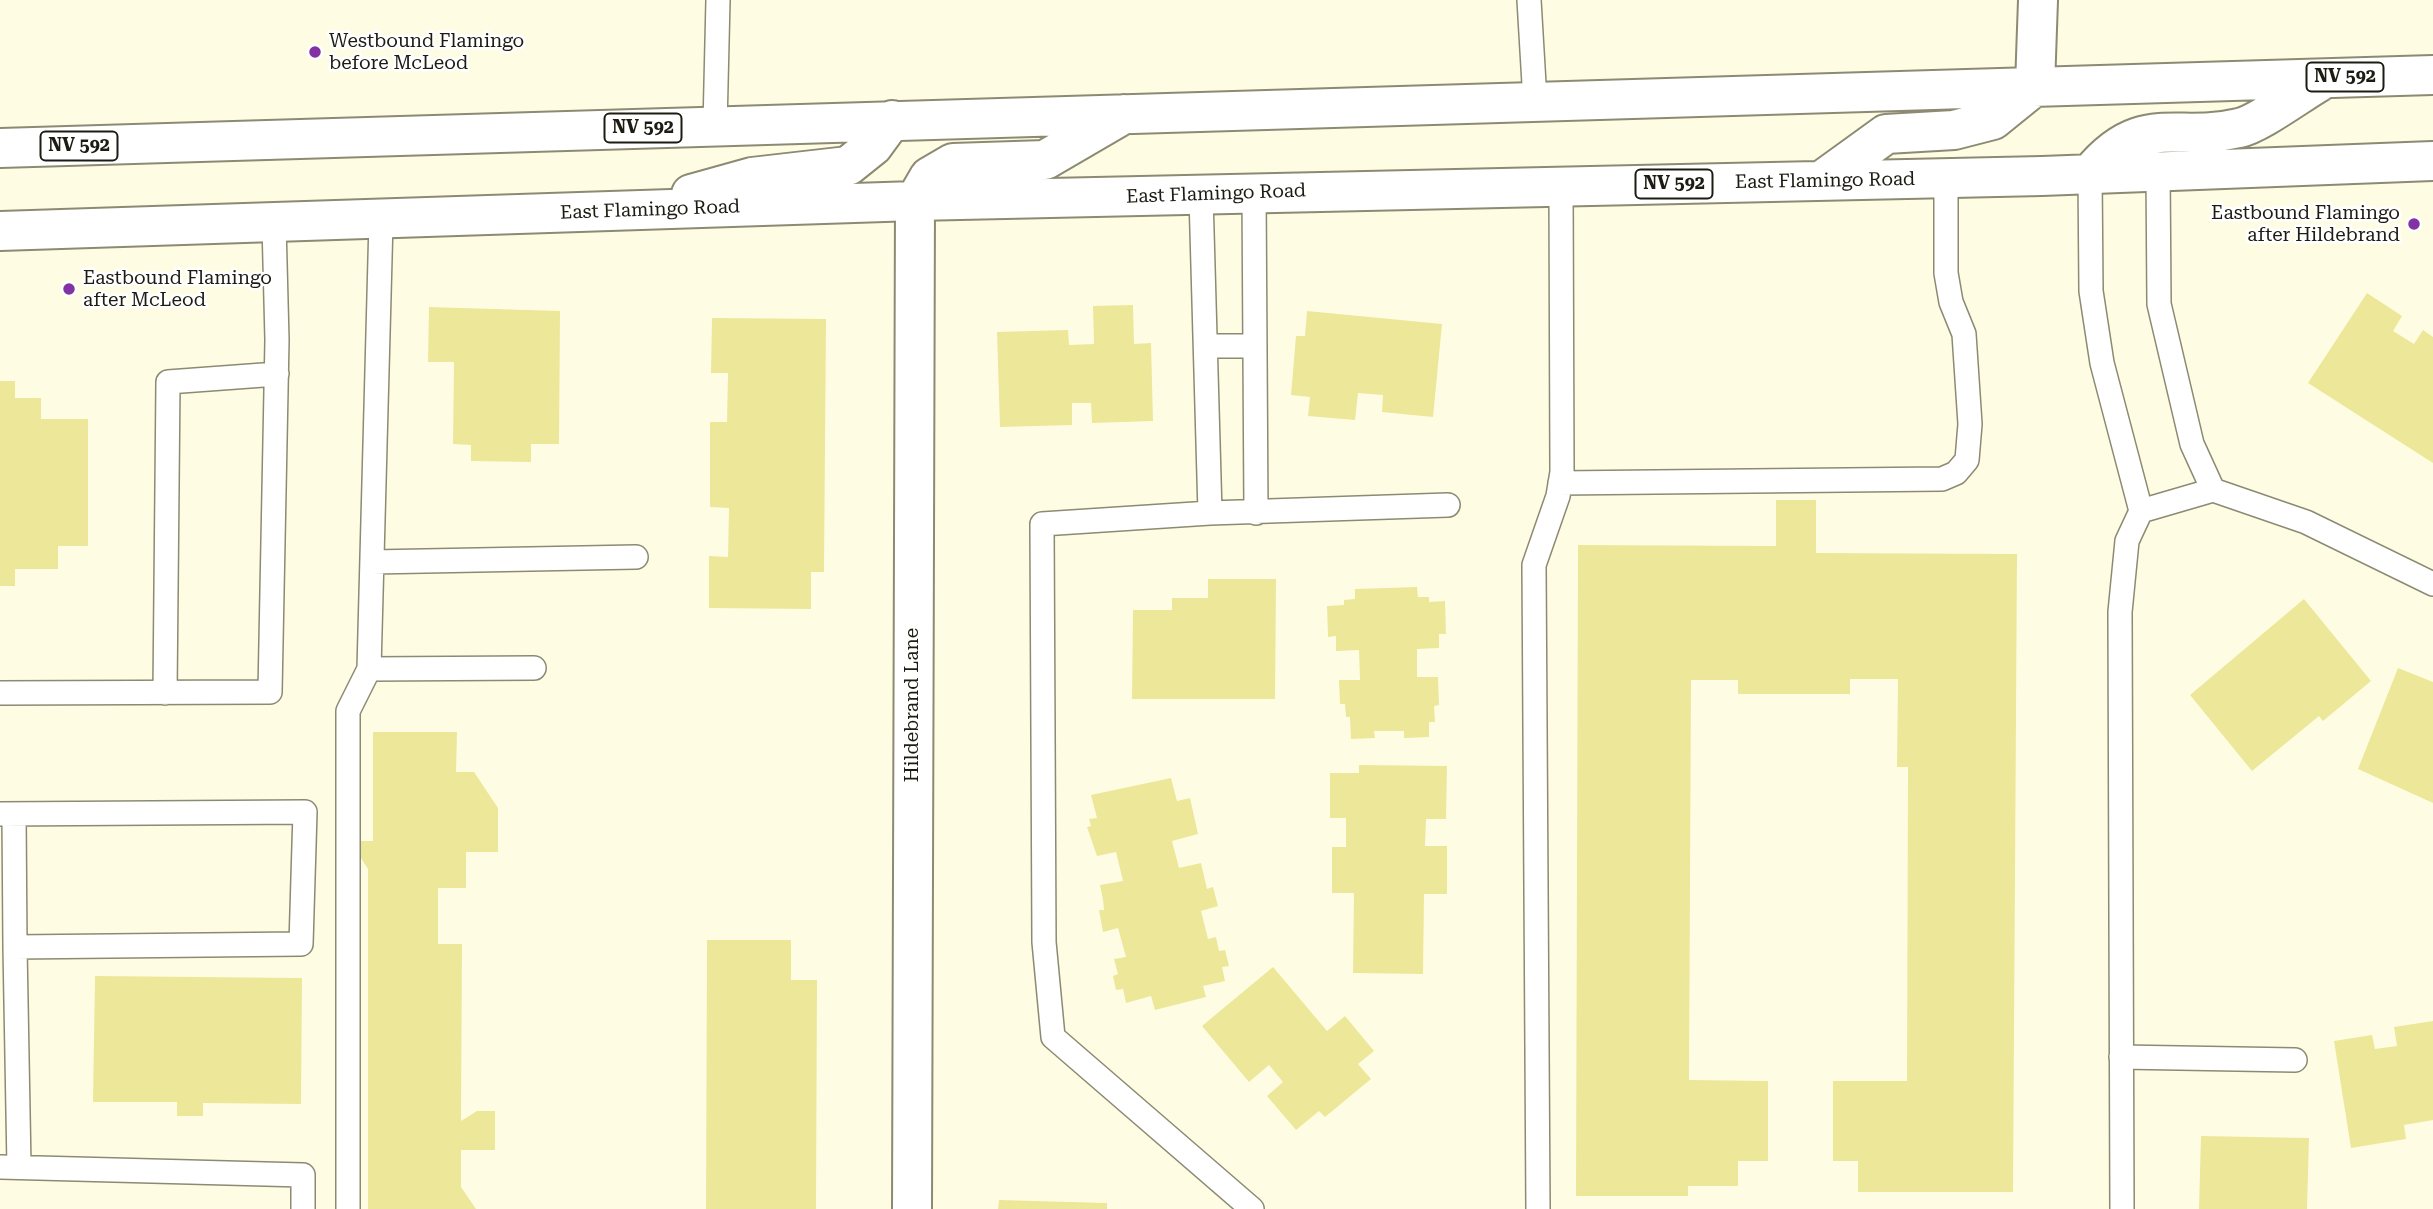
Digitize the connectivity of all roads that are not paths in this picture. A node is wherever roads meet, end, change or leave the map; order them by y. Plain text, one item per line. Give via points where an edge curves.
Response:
1 (718, 0) edge
2 (1529, 0) edge
3 (2038, 0) edge
4 (2433, 75) edge
5 (2326, 78) junction
6 (2035, 86) junction
7 (1535, 101) junction
8 (1128, 112) junction
9 (892, 120) junction
10 (715, 126) junction
11 (0, 148) edge
12 (2433, 161) edge
13 (2158, 170) junction
14 (2090, 174) junction
15 (1947, 179) junction
16 (1821, 181) junction
17 (1561, 186) junction
18 (1254, 192) junction
19 (1202, 196) junction
20 (915, 201) junction
21 (635, 210) junction
22 (381, 221) junction
23 (274, 224) junction
24 (0, 231) edge
25 (1206, 346) junction
26 (1255, 346) junction
27 (277, 374) junction
28 (1560, 483) junction
29 (2213, 490) junction
30 (1448, 505) dead end
31 (2141, 511) junction
32 (1210, 513) junction
33 (1256, 513) junction
34 (636, 557) dead end
35 (372, 562) junction
36 (2433, 584) edge
37 (534, 668) dead end
38 (369, 669) junction
39 (0, 693) edge
40 (164, 693) junction
41 (7, 814) edge
42 (15, 947) junction
43 (2121, 1057) junction
44 (2294, 1060) dead end
45 (9, 1167) edge
46 (1246, 1207) edge
47 (303, 1209) edge
48 (348, 1209) edge
49 (912, 1209) edge
50 (1538, 1209) edge
51 (2122, 1209) edge

1 - 10 lane
2 - 7 lane
3 - 6 main road
4 - 5 main road, NV 592
5 - 6 main road, NV 592
5 - 14 main road via 2241,128 2164,132 2128,140
6 - 7 main road, NV 592
6 - 16 main road via 1993,120 1954,130 1886,134
7 - 8 main road, NV 592
8 - 9 main road, NV 592
8 - 20 main road via 1045,160 953,163 929,177
9 - 10 main road, NV 592
9 - 21 main road via 873,146 848,166 752,177
10 - 11 main road, NV 592
12 - 13 main road, East Flamingo Road / NV 592
13 - 14 main road, East Flamingo Road / NV 592
13 - 29 lane via 2159,304 2192,444
14 - 15 main road, East Flamingo Road / NV 592
14 - 31 lane via 2092,303 2102,363
15 - 16 main road, East Flamingo Road / NV 592
15 - 28 lane via 1946,273 1964,334 1970,424 1967,460 1956,472 1942,479
16 - 17 main road, East Flamingo Road / NV 592
17 - 18 main road, East Flamingo Road / NV 592
17 - 28 lane
18 - 19 main road, East Flamingo Road / NV 592
18 - 26 lane
19 - 20 main road, East Flamingo Road / NV 592
19 - 25 lane
20 - 21 main road, East Flamingo Road / NV 592
20 - 49 main road, Hildebrand Lane
21 - 22 main road, East Flamingo Road / NV 592
22 - 23 main road, East Flamingo Road / NV 592
22 - 35 lane
23 - 24 main road, East Flamingo Road / NV 592
23 - 27 lane
25 - 26 lane
25 - 32 lane
26 - 33 lane
27 - 40 lane via 168,382
27 - 40 lane via 270,692
28 - 50 lane via 1534,565
29 - 31 lane
29 - 36 lane via 2306,522
30 - 33 lane
31 - 43 lane via 2127,541 2120,612
32 - 33 lane
32 - 46 lane via 1042,524 1044,942 1053,1037
34 - 35 lane
35 - 38 lane
37 - 38 lane
38 - 48 lane via 348,711
39 - 40 lane
41 - 42 lane
41 - 42 lane via 305,812 301,944
42 - 45 lane
43 - 44 lane
43 - 51 lane
45 - 47 lane via 303,1175

